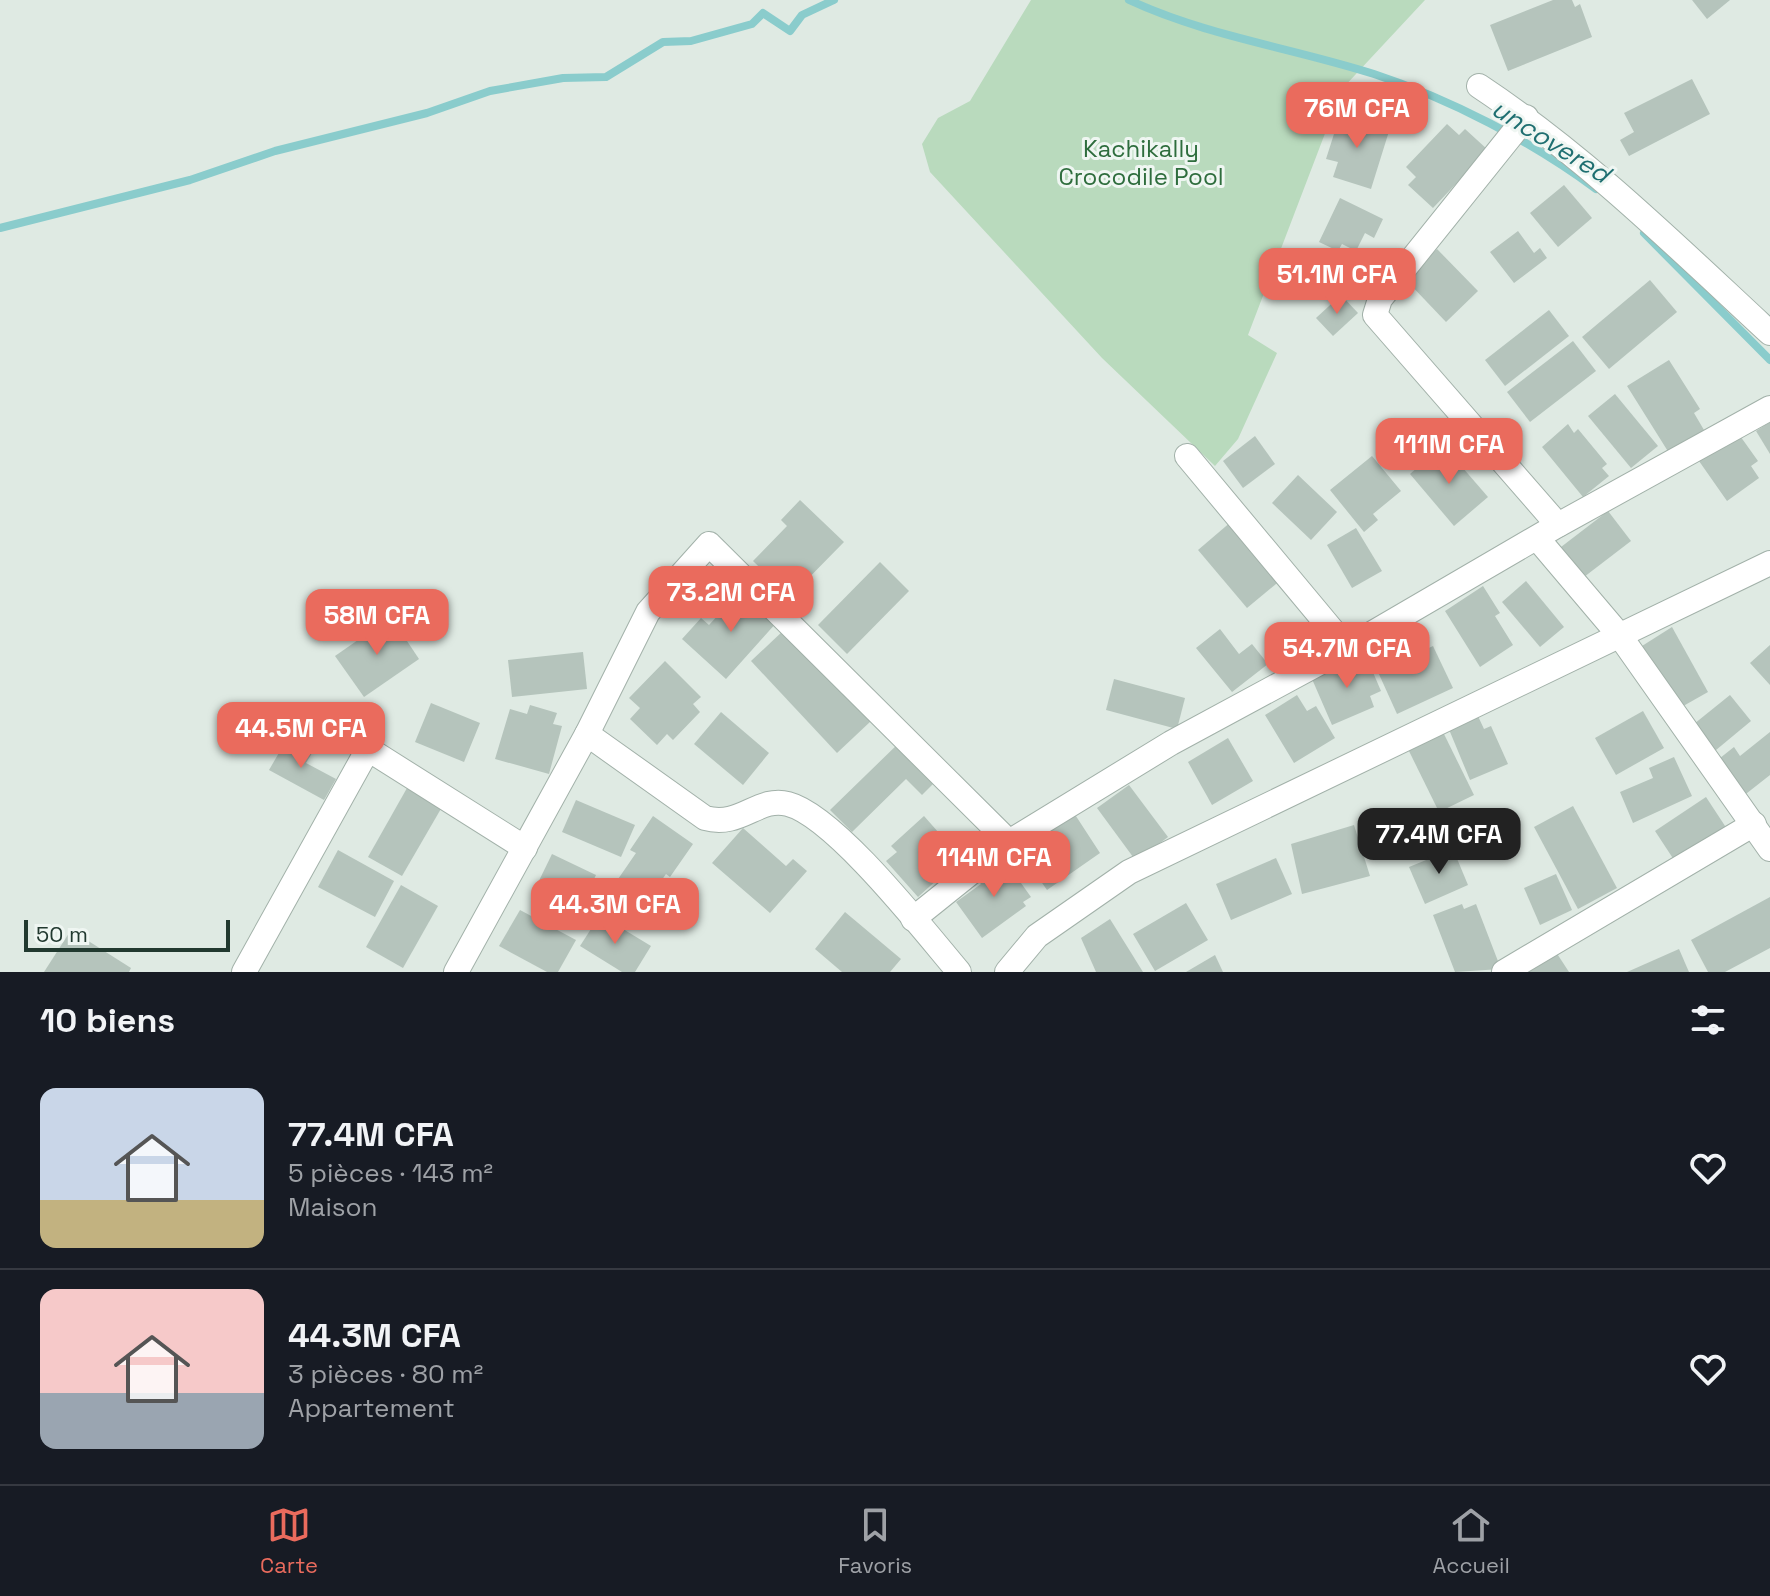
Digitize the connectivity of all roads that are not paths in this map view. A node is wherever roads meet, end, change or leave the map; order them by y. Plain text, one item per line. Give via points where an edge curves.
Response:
1 (1479, 86) dead end
2 (1526, 117) junction
3 (1770, 333) edge
4 (1770, 408) edge
5 (1187, 456) dead end
6 (1547, 531) junction
7 (1770, 563) edge
8 (1620, 636) junction
9 (1347, 648) junction
10 (587, 734) junction
11 (1754, 824) junction
12 (1009, 842) junction
13 (525, 848) junction
14 (1770, 849) edge
15 (913, 919) junction
16 (244, 972) edge
17 (456, 972) edge
18 (959, 972) edge
19 (1007, 972) edge
20 (1504, 972) edge

1 - 2 street
2 - 3 street via 1607,182
2 - 6 street via 1380,299 1375,315
4 - 6 street
5 - 9 street
6 - 8 street
6 - 9 street
7 - 8 street
8 - 11 street
8 - 19 street via 1129,872 1037,936
9 - 12 street via 1171,743
10 - 12 street via 648,612 709,544
10 - 13 street
10 - 15 street via 705,818 739,819 776,803 812,817 844,843
11 - 14 street
11 - 20 street
12 - 15 street
13 - 16 street via 368,749
13 - 17 street
15 - 18 street

